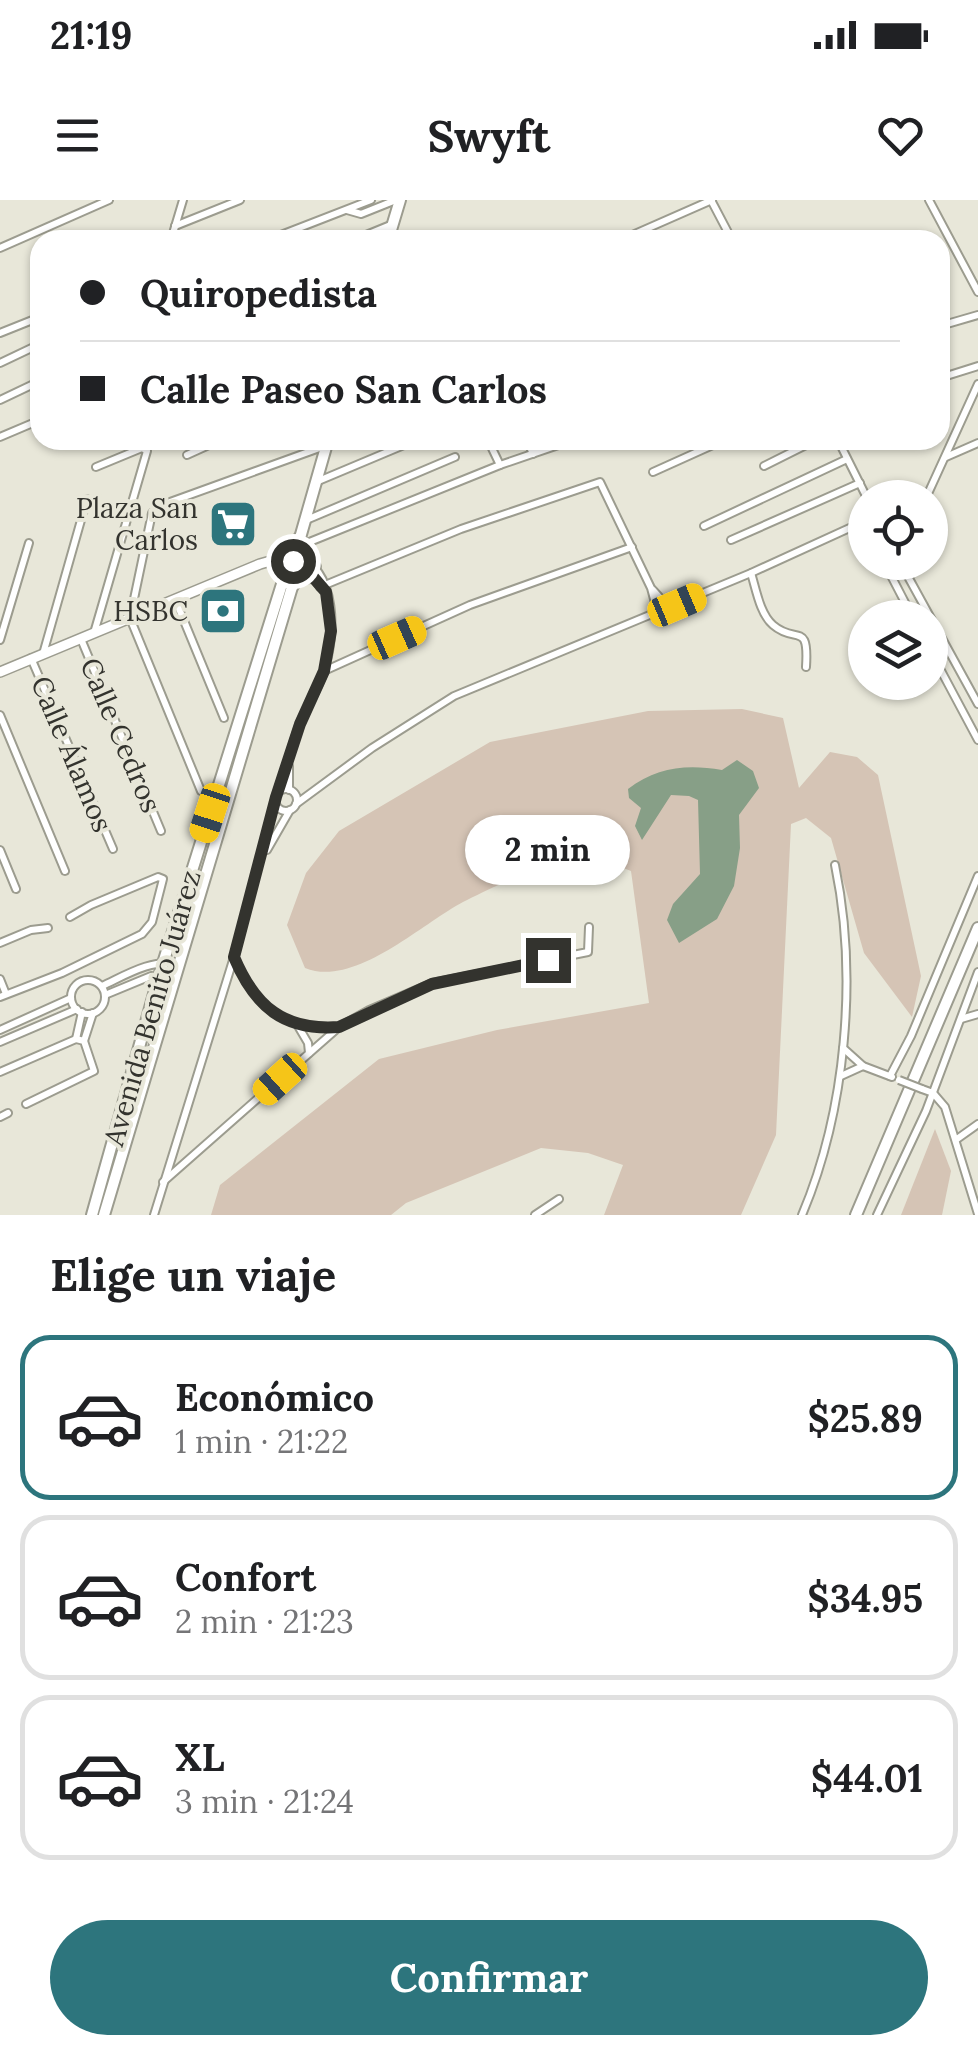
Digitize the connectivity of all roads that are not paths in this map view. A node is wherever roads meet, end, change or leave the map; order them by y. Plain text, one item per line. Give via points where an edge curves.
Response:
1 (109, 200) edge
2 (183, 200) edge
3 (240, 200) edge
4 (371, 200) edge
5 (398, 200) edge
6 (711, 200) edge
7 (929, 200) edge
8 (358, 206) edge
9 (393, 224) junction
10 (175, 226) junction
11 (41, 230) edge
12 (174, 230) edge
13 (294, 230) edge
14 (378, 230) edge
15 (391, 230) edge
16 (644, 230) edge
17 (727, 230) edge
18 (945, 230) edge
19 (30, 235) edge
20 (950, 239) edge
21 (0, 248) edge
22 (978, 292) edge
23 (978, 315) edge
24 (30, 320) edge
25 (950, 323) edge
26 (0, 334) edge
27 (30, 349) edge
28 (0, 363) edge
29 (978, 366) edge
30 (950, 375) edge
31 (978, 384) edge
32 (30, 386) edge
33 (0, 400) edge
34 (30, 424) edge
35 (0, 436) edge
36 (978, 443) edge
37 (950, 445) edge
38 (137, 450) edge
39 (145, 450) edge
40 (198, 450) edge
41 (309, 450) edge
42 (325, 450) edge
43 (392, 450) edge
44 (493, 450) edge
45 (531, 450) edge
46 (544, 450) edge
47 (702, 450) edge
48 (796, 450) edge
49 (843, 450) edge
50 (948, 450) edge
51 (533, 454) junction
52 (187, 455) dead end
53 (456, 457) dead end
54 (944, 458) junction
55 (847, 459) junction
56 (500, 465) junction
57 (764, 466) dead end
58 (96, 467) dead end
59 (653, 472) dead end
60 (859, 480) edge
61 (934, 480) edge
62 (316, 482) junction
63 (848, 487) edge
64 (87, 499) dead end
65 (303, 521) junction
66 (704, 526) dead end
67 (848, 529) edge
68 (732, 540) dead end
69 (29, 543) dead end
70 (632, 547) junction
71 (295, 550) junction
72 (314, 572) junction
73 (290, 573) junction
74 (751, 573) junction
75 (910, 580) edge
76 (292, 587) junction
77 (324, 588) junction
78 (651, 588) junction
79 (176, 599) junction
80 (677, 605) junction
81 (651, 615) junction
82 (130, 618) junction
83 (94, 633) junction
84 (82, 638) junction
85 (0, 640) edge
86 (43, 654) junction
87 (32, 658) junction
88 (806, 668) dead end
89 (324, 671) junction
90 (0, 672) edge
91 (948, 684) edge
92 (978, 704) edge
93 (0, 715) edge
94 (224, 718) dead end
95 (978, 740) edge
96 (290, 756) junction
97 (322, 783) junction
98 (201, 791) dead end
99 (292, 792) junction
100 (276, 797) junction
101 (293, 807) junction
102 (162, 831) dead end
103 (112, 849) dead end
104 (0, 850) edge
105 (261, 860) junction
106 (835, 866) dead end
107 (65, 870) dead end
108 (978, 876) edge
109 (16, 889) dead end
110 (70, 918) dead end
111 (589, 927) dead end
112 (48, 928) dead end
113 (978, 928) edge
114 (0, 943) edge
115 (234, 957) junction
116 (89, 961) junction
117 (164, 962) junction
118 (177, 964) junction
119 (978, 972) edge
120 (62, 973) junction
121 (159, 976) junction
122 (0, 979) edge
123 (90, 980) junction
124 (173, 980) junction
125 (76, 984) junction
126 (102, 986) junction
127 (3, 995) edge
128 (106, 995) junction
129 (72, 998) junction
130 (79, 1011) junction
131 (93, 1013) junction
132 (978, 1014) edge
133 (960, 1019) junction
134 (297, 1025) junction
135 (339, 1027) junction
136 (0, 1030) edge
137 (80, 1040) junction
138 (0, 1042) edge
139 (842, 1047) junction
140 (309, 1053) junction
141 (863, 1066) junction
142 (0, 1072) edge
143 (890, 1076) junction
144 (840, 1077) junction
145 (933, 1093) junction
146 (26, 1104) dead end
147 (978, 1124) edge
148 (957, 1139) junction
149 (164, 1182) junction
150 (559, 1199) dead end
151 (978, 1214) edge
152 (92, 1215) edge
153 (104, 1215) edge
154 (154, 1215) edge
155 (535, 1215) edge
156 (802, 1215) edge
157 (856, 1215) edge
158 (877, 1215) edge

1 - 11 street
2 - 10 street
3 - 10 street
4 - 8 street
5 - 8 street
5 - 9 main road
6 - 16 street
6 - 17 street
7 - 18 street
8 - 13 street
9 - 14 street
9 - 15 main road
10 - 12 street
19 - 21 street
20 - 22 street
23 - 25 street
24 - 26 street
27 - 28 street
29 - 30 street
31 - 37 street
32 - 33 street
34 - 35 street
36 - 54 street
38 - 58 street
39 - 83 street
40 - 52 street
41 - 82 street via 156,508
42 - 62 main road, Avenida Benito Juárez
43 - 62 street
44 - 56 street
45 - 51 street
46 - 51 street
47 - 59 street
48 - 57 street
49 - 55 street
50 - 54 street
51 - 56 street
53 - 65 street
54 - 61 street
55 - 60 street
55 - 66 street
56 - 71 street
62 - 65 main road, Avenida Benito Juárez
63 - 68 street
64 - 86 street
65 - 71 main road, Avenida Benito Juárez
67 - 74 street
69 - 85 street
70 - 77 street via 600,482 461,528
70 - 78 street
70 - 89 street via 470,605
71 - 72 main road
71 - 72 street
71 - 73 main road, Avenida Benito Juárez
71 - 79 street
72 - 76 main road
72 - 77 street
73 - 76 main road, Avenida Benito Juárez
73 - 117 main road, Avenida Benito Juárez
74 - 80 street
74 - 88 street via 769,621 807,644
75 - 92 street
76 - 118 main road, Avenida Benito Juárez
77 - 89 street via 331,631
78 - 80 street
78 - 81 street
79 - 82 street
79 - 94 street
80 - 81 street
81 - 97 street via 454,696
82 - 83 street
82 - 98 street
83 - 84 street
84 - 86 street
84 - 102 street, Calle Cedros
86 - 87 street
87 - 90 street
87 - 103 street, Calle Álamos
89 - 96 street
91 - 95 street
93 - 107 street
96 - 99 street
96 - 100 street
97 - 99 street
97 - 101 street
99 - 100 street
99 - 101 street
100 - 101 street via 279,808
100 - 105 street
101 - 105 street
104 - 109 street
105 - 115 street
106 - 139 street via 845,930
108 - 143 street
110 - 116 street via 164,879 148,929
111 - 135 street via 588,952 432,984
112 - 114 street
113 - 157 main road
115 - 134 street via 253,994
115 - 149 street
116 - 120 street
116 - 123 street
117 - 118 street
117 - 121 main road, Avenida Benito Juárez
117 - 126 street
118 - 124 main road, Avenida Benito Juárez
119 - 133 street
120 - 125 street
120 - 127 street
121 - 124 street
121 - 128 street
121 - 152 main road, Avenida Benito Juárez
122 - 127 street
123 - 125 street
123 - 126 street
124 - 153 main road, Avenida Benito Juárez
125 - 129 street
126 - 128 street
128 - 131 street
129 - 130 street
129 - 136 street
130 - 131 street
130 - 137 street
130 - 138 street
131 - 137 street
132 - 133 street
133 - 145 street
134 - 135 street
134 - 140 street
135 - 140 street
137 - 142 street
137 - 146 street via 94,1071
139 - 141 street
139 - 144 street
140 - 149 street
141 - 143 street
141 - 144 street
143 - 145 street, bridge
144 - 156 street via 830,1140
145 - 148 street
145 - 158 street
147 - 148 street
148 - 151 street
149 - 154 street
150 - 155 street

